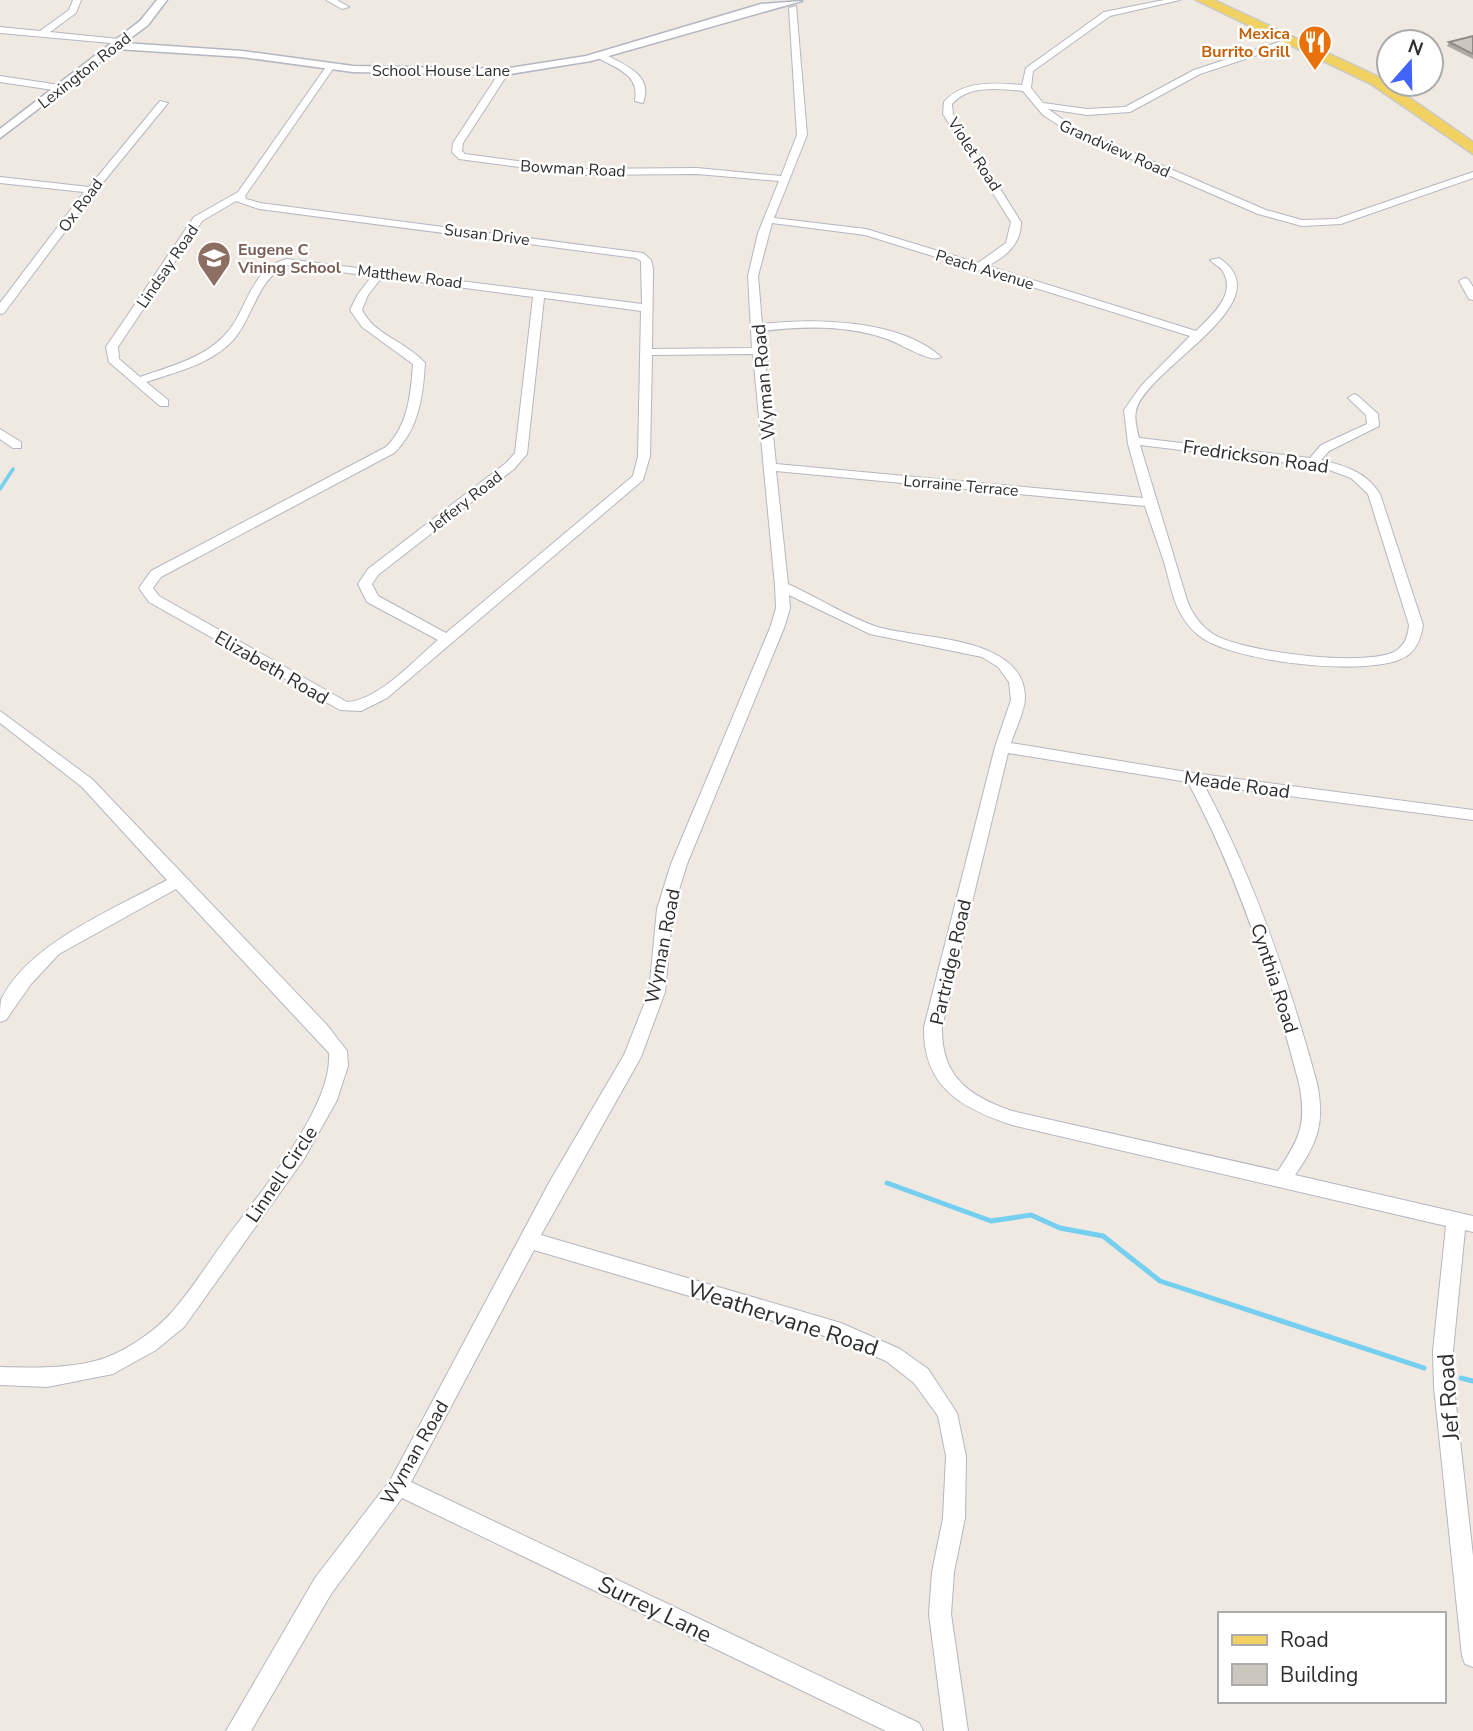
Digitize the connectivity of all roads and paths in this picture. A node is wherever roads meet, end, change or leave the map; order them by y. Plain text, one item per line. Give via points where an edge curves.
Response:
1 (77, 0) edge
2 (162, 0) edge
3 (330, 0) edge
4 (1176, 0) edge
5 (1203, 0) edge
6 (796, 3) edge
7 (345, 7) dead end
8 (0, 30) edge
9 (42, 34) junction
10 (1291, 41) junction
11 (117, 44) junction
12 (601, 56) junction
13 (331, 66) junction
14 (504, 72) junction
15 (0, 79) edge
16 (60, 88) junction
17 (1026, 88) junction
18 (639, 102) dead end
19 (163, 103) dead end
20 (1039, 105) junction
21 (0, 135) edge
22 (1469, 148) edge
23 (1473, 175) edge
24 (786, 179) junction
25 (0, 180) edge
26 (91, 190) junction
27 (240, 196) junction
28 (769, 220) junction
29 (1215, 260) dead end
30 (979, 267) junction
31 (380, 272) junction
32 (1464, 281) dead end
33 (539, 293) junction
34 (1473, 297) edge
35 (647, 307) junction
36 (0, 311) edge
37 (757, 328) junction
38 (1198, 335) junction
39 (758, 351) junction
40 (646, 352) junction
41 (935, 357) dead end
42 (139, 382) junction
43 (1354, 398) dead end
44 (164, 403) dead end
45 (0, 433) edge
46 (1134, 441) junction
47 (17, 445) dead end
48 (1313, 462) junction
49 (771, 467) junction
50 (1152, 503) junction
51 (782, 586) junction
52 (448, 640) junction
53 (0, 716) edge
54 (1002, 747) junction
55 (1194, 778) junction
56 (1473, 815) edge
57 (178, 881) junction
58 (0, 1016) edge
59 (1282, 1180) junction
60 (1464, 1222) edge
61 (529, 1240) junction
62 (0, 1376) edge
63 (398, 1486) junction
64 (1468, 1539) edge
65 (1473, 1656) edge
66 (238, 1731) edge
67 (911, 1731) edge
68 (956, 1731) edge

1 - 9 street via 73,11
2 - 11 street, Lexington Road via 154,13
3 - 7 street
4 - 17 street via 1104,16 1035,64 1026,77
5 - 10 main road
6 - 12 street, School House Lane via 761,7
6 - 24 street, Wyman Road via 803,128
8 - 9 street
9 - 11 street
10 - 20 street via 1197,72 1126,110 1087,112
10 - 22 main road via 1376,81
11 - 13 street, School House Lane
11 - 16 street, Lexington Road
12 - 14 street, School House Lane
12 - 18 street via 636,75 642,90
13 - 14 street, School House Lane
13 - 27 street, Lindsay Road
14 - 24 street, Bowman Road via 458,143 462,157 569,172 697,171
15 - 16 street
16 - 21 street, Lexington Road
17 - 20 street, Grandview Road
17 - 30 street, Violet Road via 965,90 947,104 948,114 1016,222 1012,244
19 - 26 street, Ox Road
20 - 23 street, Grandview Road via 1053,120 1072,130 1286,220 1337,222
24 - 28 street, Wyman Road
25 - 26 street
26 - 36 street, Ox Road
27 - 35 street, Susan Drive via 241,201 258,206 630,253 647,263
27 - 42 street, Lindsay Road via 201,216 112,347 113,360
28 - 30 street, Peach Avenue via 866,233
28 - 37 street, Wyman Road via 754,268
29 - 38 street, Fredrickson Road via 1227,268 1233,287 1230,299
30 - 38 street, Peach Avenue
31 - 33 street, Matthew Road
31 - 42 street, Matthew Road via 295,261 279,264 227,340 200,358
31 - 52 street, Elizabeth Road via 356,310 362,321 405,348 419,363 401,440 156,574 146,588 154,599 345,707 360,706 382,695
32 - 34 street
33 - 35 street, Matthew Road
33 - 52 street, Jeffery Road via 521,454 373,572 365,584 372,599
35 - 40 street, Susan Drive
37 - 39 street, Wyman Road
37 - 41 street via 861,327 890,334
38 - 46 street, Fredrickson Road via 1135,398 1130,417
39 - 40 street
39 - 49 street, Wyman Road
40 - 52 street, Elizabeth Road via 644,456 639,477
42 - 44 street, Lindsay Road
43 - 48 street via 1372,414 1373,426 1325,448
45 - 47 street
46 - 48 street, Fredrickson Road
46 - 50 street, Fredrickson Road
48 - 50 street, Fredrickson Road via 1352,474 1374,494 1416,625 1415,638 1397,657 1322,660 1246,650 1209,637 1183,609
49 - 50 street, Lorraine Terrace
49 - 51 street, Wyman Road
51 - 54 street, Partridge Road via 868,628 968,648 994,658 1011,672 1018,690
51 - 61 street, Wyman Road via 783,608 768,654 679,864 665,909 657,992 643,1029 619,1083
53 - 57 street, Linnell Circle via 87,783
54 - 55 street, Meade Road
54 - 59 street, Partridge Road via 933,1027 933,1053 943,1076 966,1098 1000,1114
55 - 56 street, Meade Road
55 - 59 street, Cynthia Road via 1263,936 1310,1095 1312,1121 1305,1143
57 - 58 street via 53,950 24,979
57 - 62 street, Linnell Circle via 338,1051 339,1066 328,1100 298,1154 177,1321 149,1345 113,1365 47,1378
59 - 60 street, Partridge Road
60 - 64 street, Jef Road via 1444,1375
61 - 63 street, Wyman Road
61 - 68 street, Weathervane Road via 841,1332 908,1364 932,1389 951,1427 958,1472 940,1614
63 - 66 street, Wyman Road via 323,1586
63 - 67 street, Surrey Lane
64 - 65 street, Jef Road

